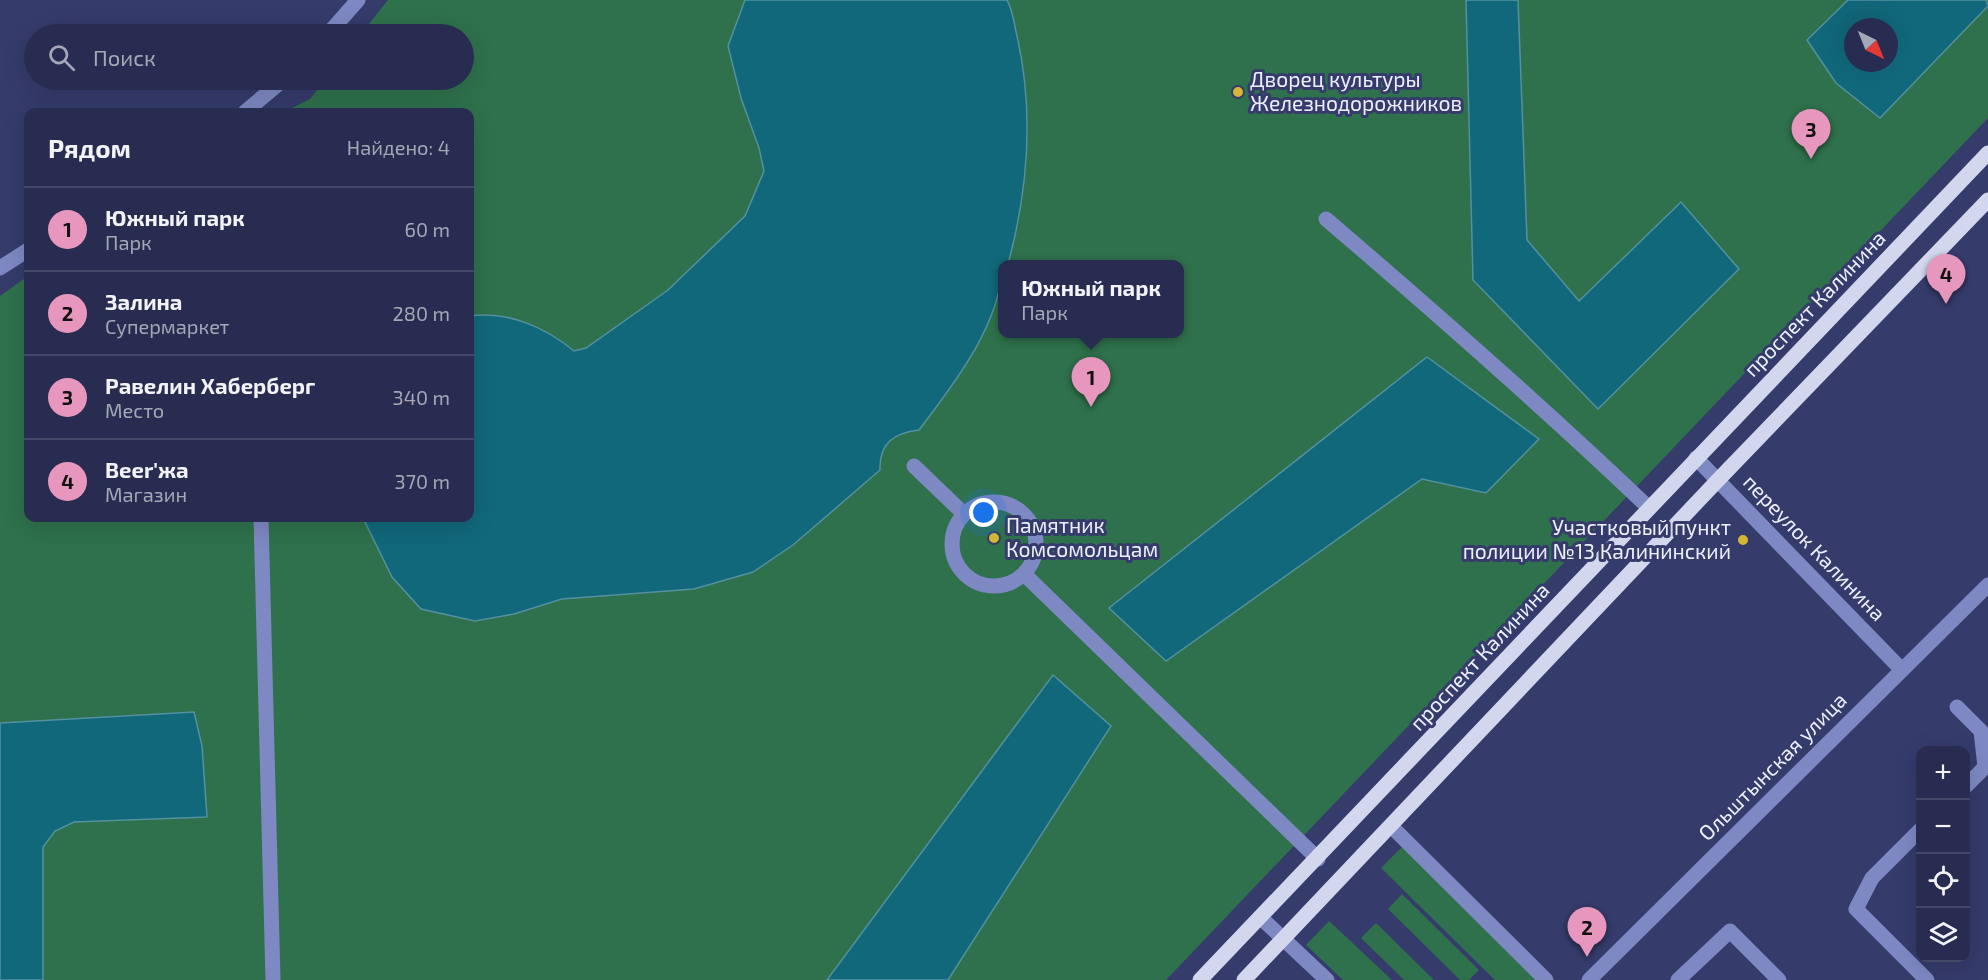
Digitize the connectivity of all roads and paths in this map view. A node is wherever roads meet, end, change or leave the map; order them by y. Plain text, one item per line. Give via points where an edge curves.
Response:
1 (358, 0) edge
2 (337, 24) edge
3 (272, 90) edge
4 (252, 108) edge
5 (1988, 153) edge
6 (1988, 200) edge
7 (1326, 219) dead end
8 (24, 253) edge
9 (0, 268) edge
10 (1696, 458) junction
11 (914, 466) dead end
12 (1719, 479) junction
13 (1649, 508) junction
14 (964, 514) junction
15 (261, 522) edge
16 (1024, 574) junction
17 (1988, 585) edge
18 (1901, 669) junction
19 (1957, 707) dead end
20 (1970, 781) edge
21 (1391, 826) junction
22 (1916, 834) edge
23 (1318, 859) junction
24 (1260, 917) junction
25 (1284, 939) junction
26 (273, 980) edge
27 (1200, 980) edge
28 (1244, 980) edge
29 (1327, 980) edge
30 (1546, 980) edge
31 (1589, 980) edge
32 (1678, 980) edge
33 (1779, 980) edge
34 (1927, 980) edge

1 - 2 street
3 - 4 street
5 - 10 main road, проспект Калинина
6 - 12 main road
7 - 13 street via 1438,314
8 - 9 street
10 - 12 street, переулок Калинина
10 - 13 main road, проспект Калинина
11 - 14 street
12 - 18 street, переулок Калинина
12 - 21 main road
13 - 23 main road, проспект Калинина
14 - 16 street via 956,524 951,547 960,569 979,584 991,586 1015,581
14 - 16 street via 983,502 994,501 1024,513 1037,543
15 - 26 street
16 - 23 street
17 - 18 street, Ольштынская улица
18 - 31 street, Ольштынская улица
19 - 20 street via 1981,731 1985,766
21 - 25 main road
21 - 30 street
22 - 34 street via 1872,878 1856,909
23 - 24 main road, проспект Калинина
24 - 25 street
24 - 27 main road, проспект Калинина
25 - 28 main road
25 - 29 street
32 - 33 street via 1730,932

